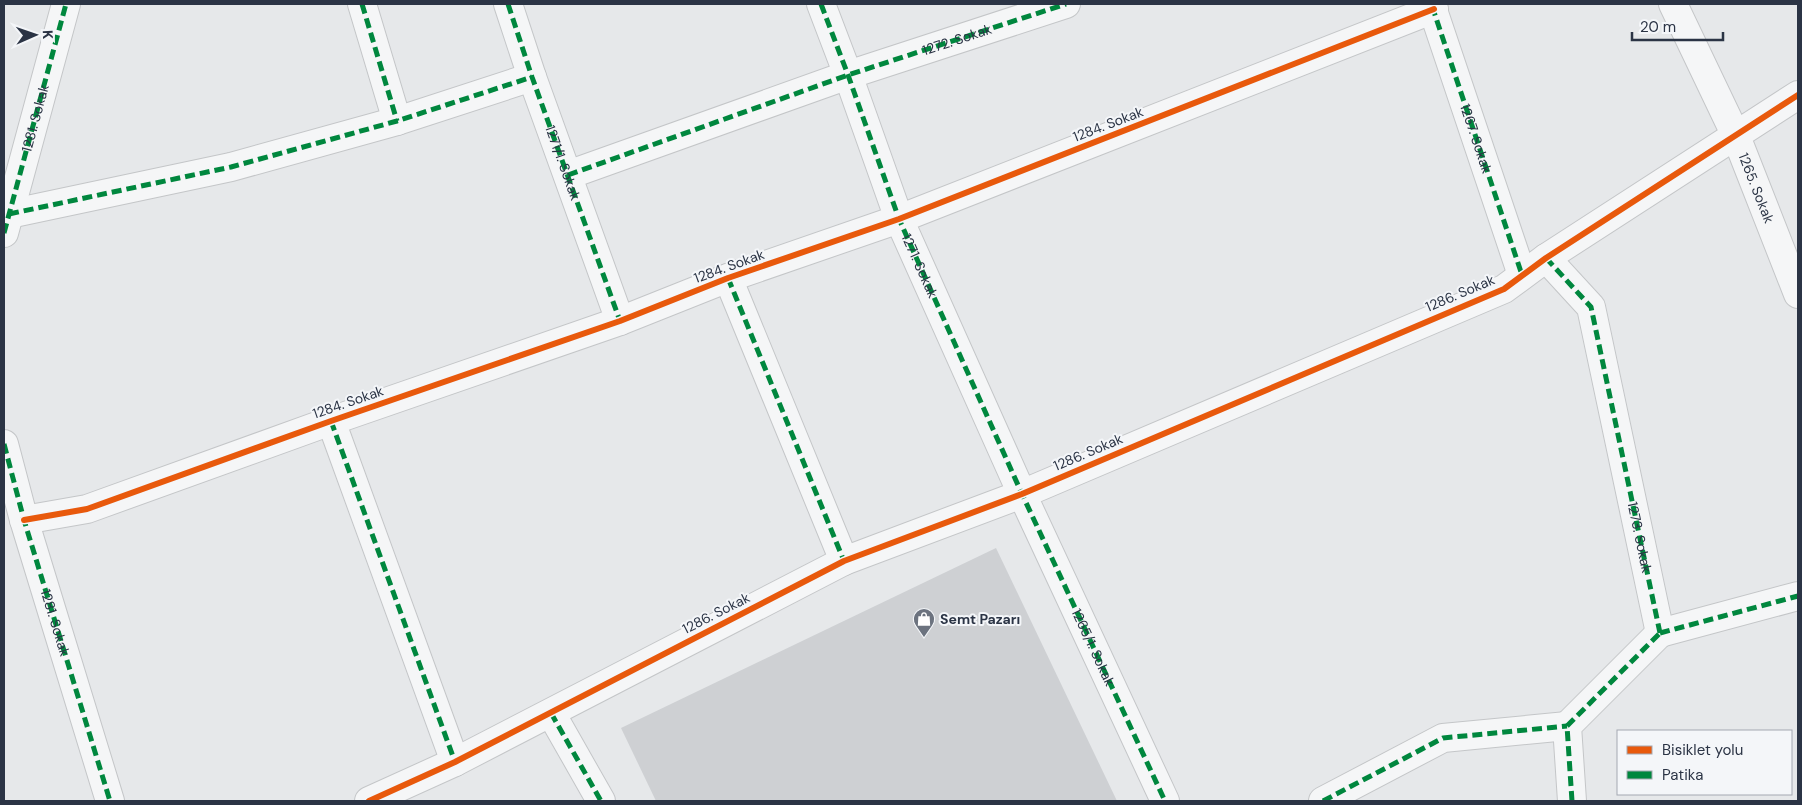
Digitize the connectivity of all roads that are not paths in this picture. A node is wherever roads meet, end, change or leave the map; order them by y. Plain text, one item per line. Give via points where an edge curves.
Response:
1 (66, 4) edge
2 (362, 4) edge
3 (508, 4) edge
4 (821, 4) edge
5 (1066, 4) edge
6 (1673, 4) edge
7 (1432, 7) edge
8 (848, 75) junction
9 (532, 77) junction
10 (1798, 95) edge
11 (397, 121) junction
12 (1736, 136) junction
13 (568, 175) junction
14 (899, 219) junction
15 (6, 224) edge
16 (1546, 258) junction
17 (1522, 275) junction
18 (728, 278) junction
19 (1798, 294) edge
20 (620, 321) junction
21 (331, 421) junction
22 (4, 444) edge
23 (1022, 494) junction
24 (24, 520) junction
25 (844, 561) junction
26 (1798, 596) edge
27 (1660, 632) junction
28 (551, 713) junction
29 (1567, 726) junction
30 (455, 762) junction
31 (110, 801) edge
32 (369, 801) edge
33 (601, 801) edge
34 (1165, 801) edge
35 (1323, 801) edge
36 (1572, 801) edge

1 - 15 street, 1281. Sokak
2 - 11 street
3 - 9 street, 1271/1. Sokak
4 - 8 street, 1271. Sokak
5 - 8 street, 1272. Sokak
6 - 12 street, 1265. Sokak
7 - 14 street, 1284. Sokak
7 - 17 street, 1267. Sokak
8 - 13 street, 1272. Sokak
8 - 14 street, 1271. Sokak
9 - 11 street
9 - 13 street, 1271/1. Sokak
10 - 12 street, 1286. Sokak
11 - 15 street via 231,168
12 - 16 street, 1286. Sokak
12 - 19 street, 1265. Sokak
13 - 20 street, 1271/1. Sokak
14 - 18 street, 1284. Sokak
14 - 23 street, 1271. Sokak
16 - 17 street, 1286. Sokak
16 - 27 street, 1273. Sokak via 1591,307
17 - 23 street, 1286. Sokak via 1504,289
18 - 20 street, 1284. Sokak
18 - 25 street
20 - 21 street, 1284. Sokak
21 - 24 street, 1284. Sokak via 86,509
21 - 30 street
22 - 24 street, 1281. Sokak
23 - 25 street, 1286. Sokak
23 - 34 street, 1265/1. Sokak
24 - 31 street, 1281. Sokak
25 - 28 street, 1286. Sokak
26 - 27 street
27 - 29 street
28 - 30 street, 1286. Sokak
28 - 33 street
29 - 35 street via 1443,738
29 - 36 street
30 - 32 street, 1286. Sokak

